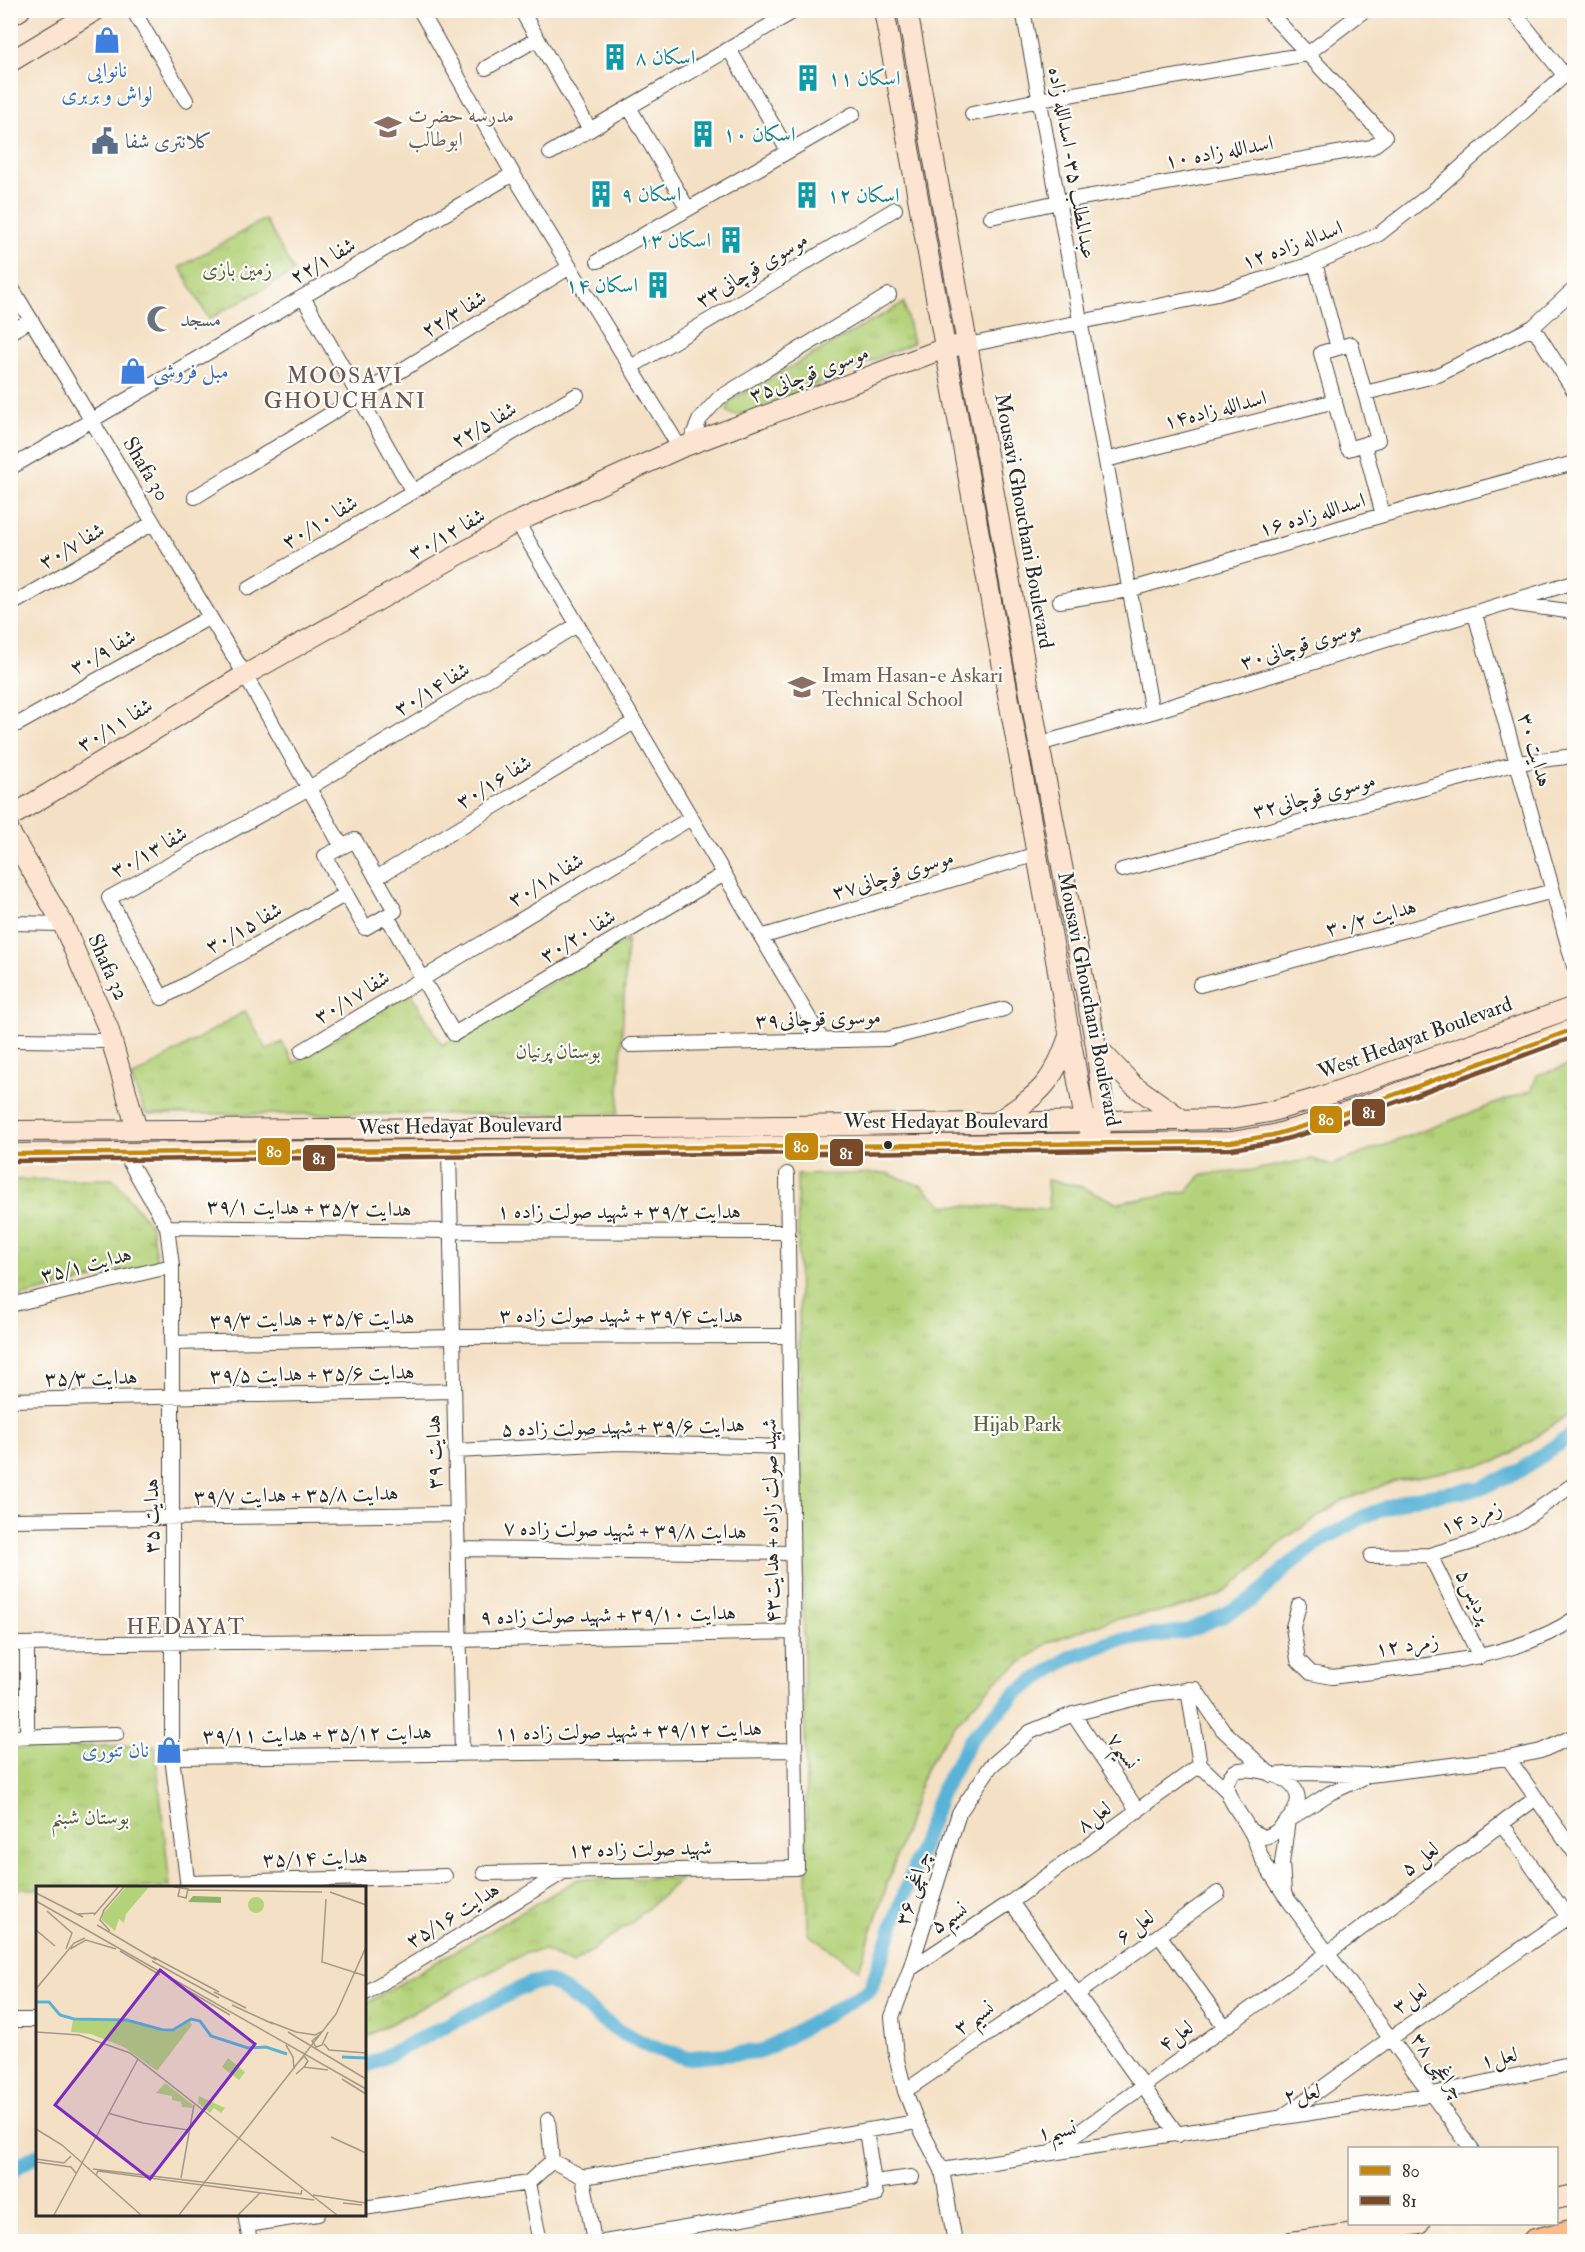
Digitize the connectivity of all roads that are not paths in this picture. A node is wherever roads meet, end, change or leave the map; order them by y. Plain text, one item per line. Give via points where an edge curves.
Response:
1 (20, 10) edge
2 (96, 10) edge
3 (133, 10) edge
4 (420, 10) edge
5 (521, 10) edge
6 (796, 10) edge
7 (884, 10) edge
8 (908, 10) edge
9 (1023, 10) edge
10 (1267, 10) edge
11 (1365, 10) edge
12 (1512, 10) edge
13 (10, 16) edge
14 (537, 39) junction
15 (729, 49) junction
16 (1307, 54) junction
17 (10, 62) edge
18 (486, 68) dead end
19 (1570, 72) edge
20 (186, 100) dead end
21 (1039, 100) junction
22 (629, 107) junction
23 (853, 114) dead end
24 (972, 114) dead end
25 (590, 130) junction
26 (788, 151) junction
27 (550, 153) dead end
28 (513, 174) junction
29 (1058, 202) junction
30 (688, 209) junction
31 (895, 209) dead end
32 (991, 217) dead end
33 (598, 261) dead end
34 (1315, 263) junction
35 (570, 267) junction
36 (10, 285) edge
37 (1575, 290) edge
38 (889, 295) dead end
39 (303, 297) junction
40 (31, 320) junction
41 (1080, 322) junction
42 (1533, 327) junction
43 (10, 332) edge
44 (968, 345) junction
45 (945, 348) junction
46 (1338, 348) junction
47 (631, 367) junction
48 (1575, 391) edge
49 (1365, 393) junction
50 (577, 395) dead end
51 (359, 397) junction
52 (1335, 401) junction
53 (92, 420) junction
54 (1364, 444) junction
55 (685, 446) junction
56 (1106, 460) junction
57 (1575, 463) edge
58 (10, 468) edge
59 (413, 492) junction
60 (195, 497) dead end
61 (1383, 515) junction
62 (517, 522) junction
63 (153, 523) junction
64 (1575, 582) edge
65 (249, 588) dead end
66 (1130, 590) junction
67 (1060, 601) dead end
68 (1510, 603) junction
69 (10, 605) edge
70 (1575, 612) edge
71 (1474, 614) junction
72 (210, 616) junction
73 (577, 625) junction
74 (245, 675) junction
75 (1152, 712) junction
76 (634, 722) junction
77 (18, 723) dead end
78 (1039, 744) junction
79 (1575, 756) edge
80 (1517, 763) junction
81 (309, 788) junction
82 (10, 817) edge
83 (691, 818) junction
84 (10, 833) edge
85 (342, 847) junction
86 (1037, 854) junction
87 (1122, 870) dead end
88 (724, 874) junction
89 (376, 878) junction
90 (1553, 891) junction
91 (346, 894) junction
92 (387, 916) junction
93 (10, 923) edge
94 (63, 924) junction
95 (761, 937) junction
96 (1575, 966) edge
97 (423, 979) junction
98 (1200, 985) dead end
99 (162, 998) joint
100 (1575, 1007) edge
101 (1004, 1009) dead end
102 (1575, 1029) edge
103 (1070, 1034) junction
104 (10, 1040) edge
105 (822, 1040) junction
106 (112, 1041) junction
107 (630, 1045) dead end
108 (1096, 1046) junction
109 (302, 1051) dead end
110 (1085, 1120) junction
111 (1105, 1120) junction
112 (1184, 1121) junction
113 (995, 1123) junction
114 (617, 1127) junction
115 (137, 1130) junction
116 (10, 1131) edge
117 (1094, 1144) junction
118 (618, 1148) junction
119 (449, 1150) junction
120 (10, 1154) edge
121 (125, 1154) junction
122 (787, 1174) dead end
123 (167, 1227) junction
124 (451, 1231) junction
125 (788, 1232) junction
126 (171, 1266) junction
127 (10, 1305) edge
128 (789, 1336) junction
129 (453, 1337) junction
130 (171, 1343) junction
131 (454, 1391) junction
132 (172, 1398) junction
133 (10, 1400) edge
134 (791, 1447) junction
135 (455, 1451) junction
136 (1575, 1484) edge
137 (457, 1514) junction
138 (172, 1517) junction
139 (10, 1520) edge
140 (457, 1549) junction
141 (792, 1553) junction
142 (1430, 1555) junction
143 (1371, 1556) dead end
144 (1299, 1605) dead end
145 (1575, 1619) edge
146 (794, 1632) junction
147 (459, 1640) junction
148 (172, 1643) junction
149 (10, 1644) edge
150 (27, 1644) junction
151 (1480, 1656) junction
152 (1192, 1689) junction
153 (1073, 1714) junction
154 (117, 1734) dead end
155 (27, 1736) junction
156 (10, 1737) edge
157 (1575, 1737) edge
158 (795, 1750) junction
159 (462, 1753) junction
160 (172, 1757) junction
161 (1508, 1758) junction
162 (1200, 1766) junction
163 (1271, 1775) junction
164 (1370, 1775) junction
165 (1228, 1792) junction
166 (1536, 1798) junction
167 (1138, 1811) junction
168 (1288, 1820) junction
169 (1502, 1824) junction
170 (1251, 1831) junction
171 (1575, 1852) edge
172 (797, 1868) joint
173 (564, 1872) junction
174 (484, 1873) dead end
175 (445, 1876) dead end
176 (187, 1885) edge
177 (1218, 1893) dead end
178 (1284, 1894) junction
179 (1011, 1902) junction
180 (1571, 1922) edge
181 (1160, 1935) junction
182 (1328, 1953) junction
183 (910, 1969) junction
184 (1067, 1980) junction
185 (366, 1993) edge
186 (1077, 1994) junction
187 (10, 2020) edge
188 (36, 2020) edge
189 (1225, 2027) junction
190 (1391, 2038) junction
191 (1575, 2063) edge
192 (1143, 2086) junction
193 (905, 2091) junction
194 (1433, 2094) junction
195 (1278, 2119) junction
196 (548, 2120) dead end
197 (917, 2122) junction
198 (866, 2131) junction
199 (1178, 2135) junction
200 (1470, 2147) edge
201 (1048, 2154) junction
202 (552, 2161) junction
203 (942, 2170) junction
204 (584, 2177) junction
205 (912, 2177) dead end
206 (874, 2182) junction
207 (528, 2183) junction
208 (1575, 2195) edge
209 (1558, 2199) edge
210 (366, 2208) edge
211 (294, 2216) edge
212 (246, 2220) edge
213 (1405, 2225) edge
214 (1575, 2232) edge
215 (250, 2241) edge
216 (540, 2241) edge
217 (594, 2241) edge
218 (604, 2241) edge
219 (955, 2241) edge
220 (1291, 2241) edge
221 (1535, 2241) edge

1 - 13 street
2 - 17 street
3 - 20 street
4 - 28 street
5 - 14 street
6 - 15 street
7 - 45 street, Mousavi Ghouchani Boulevard
8 - 44 street, Mousavi Ghouchani Boulevard
9 - 21 street, عبدالمطلب ۳۵- اسدالله زاده
10 - 16 street
11 - 16 street
12 - 19 street
14 - 18 street
14 - 25 street
15 - 22 street
15 - 26 street
16 - 21 street
16 - 29 street, اسدالله زاده ۱۰ via 1385,137 1372,147
19 - 34 street, اسداله زاده ۱۲ via 1379,234
21 - 24 street
21 - 29 street, عبدالمطلب ۳۵- اسدالله زاده
22 - 25 street
22 - 30 street
23 - 26 street
25 - 27 street
26 - 30 street
28 - 35 street
28 - 39 street, ۲۲/۱ شفا
29 - 32 street, اسدالله زاده ۱۰
29 - 41 street, عبدالمطلب ۳۵- اسدالله زاده
30 - 33 street
31 - 47 street, موسوی قوچانی۳۳
34 - 41 street, اسداله زاده ۱۲ via 1217,294
34 - 46 street
35 - 47 street
35 - 51 street, شفا ۲۲/۳
36 - 40 street, Shafa 30
37 - 42 street
38 - 55 street, موسوی قوچانی۳۵ via 719,398 700,419
39 - 51 street
39 - 53 street, ۲۲/۱ شفا
40 - 43 street
40 - 53 street, Shafa 30
41 - 44 street, اسداله زاده ۱۲
41 - 56 street, عبدالمطلب ۳۵- اسدالله زاده
42 - 48 street
42 - 49 street via 1438,375
44 - 45 street, موسوی قوچانی۳۵
44 - 78 street, Mousavi Ghouchani Boulevard
45 - 55 street, موسوی قوچانی۳۵
45 - 86 street, Mousavi Ghouchani Boulevard
46 - 49 street via 1351,344
46 - 52 street via 1321,353
47 - 55 street
49 - 54 street via 1378,440
50 - 59 street, شفا ۲۲/۵
51 - 59 street
51 - 60 street, شفا ۲۲/۳
52 - 54 street via 1348,449
52 - 56 street, اسدالله زاده۱۴
53 - 58 street, ۲۲/۱ شفا
53 - 63 street, Shafa 30
54 - 61 street
55 - 62 street, شفا ۳۰/۱۲
56 - 66 street, عبدالمطلب ۳۵- اسدالله زاده
57 - 61 street, اسدالله زاده ۱۶
59 - 65 street, شفا ۳۰/۱۰
61 - 66 street, اسدالله زاده ۱۶
62 - 73 street
62 - 74 street, شفا ۳۰/۱۲
63 - 69 street, ۳۰/۷ شفا
63 - 72 street, Shafa 30
64 - 68 street, موسوی قوچانی۳۰
66 - 67 street, اسدالله زاده ۱۶
66 - 75 street, عبدالمطلب ۳۵- اسدالله زاده
68 - 70 street
68 - 71 street, موسوی قوچانی۳۰
71 - 75 street, موسوی قوچانی۳۰
71 - 80 street, هدایت ۳۰
72 - 74 street, Shafa 30
72 - 77 street, ۳۰/۹ شفا
73 - 76 street
73 - 81 street, شفا ۳۰/۱۴
74 - 81 street, Shafa 30
74 - 82 street, شفا ۳۰/۱۱
75 - 78 street, موسوی قوچانی۳۰
76 - 83 street
76 - 89 street, شفا ۳۰/۱۶
78 - 108 street, Mousavi Ghouchani Boulevard
79 - 80 street, موسوی قوچانی۳۲
80 - 87 street, موسوی قوچانی۳۲
80 - 90 street, هدایت ۳۰
81 - 85 street, Shafa 30
81 - 99 street, شفا ۳۰/۱۳ via 109,898
83 - 88 street
83 - 97 street, شفا ۳۰/۱۸
84 - 94 street, Shafa 32
85 - 89 street via 354,840
85 - 91 street via 325,856
86 - 95 street, موسوی قوچانی۳۷
86 - 103 street, Mousavi Ghouchani Boulevard
88 - 95 street
88 - 97 street, شفا ۳۰/۲۰ via 453,1034
89 - 92 street via 395,911
90 - 96 street, هدایت ۳۰
90 - 98 street, هدایت ۳۰/۲
91 - 92 street via 365,928
91 - 99 street, شفا ۳۰/۱۵
92 - 97 street
93 - 94 street
94 - 106 street, Shafa 32
95 - 105 street
97 - 109 street, شفا ۳۰/۱۷
100 - 112 street, West Hedayat Boulevard via 1318,1098 1229,1119
101 - 105 street, موسوی قوچانی۳۹ via 887,1039
102 - 117 street, West Hedayat Boulevard via 1325,1120 1273,1135 1231,1142
103 - 110 street, Mousavi Ghouchani Boulevard
103 - 113 street via 1060,1063 1047,1084
104 - 106 street
105 - 107 street, موسوی قوچانی۳۹
106 - 115 street, Shafa 32
108 - 111 street, Mousavi Ghouchani Boulevard
108 - 112 street via 1132,1084
110 - 111 street, West Hedayat Boulevard
110 - 113 street, West Hedayat Boulevard
110 - 117 street, Mousavi Ghouchani Boulevard
111 - 112 street, West Hedayat Boulevard
111 - 117 street, Mousavi Ghouchani Boulevard
113 - 114 street, West Hedayat Boulevard
114 - 115 street, West Hedayat Boulevard
114 - 118 street
115 - 116 street, West Hedayat Boulevard
117 - 118 street, West Hedayat Boulevard
118 - 119 street, West Hedayat Boulevard
119 - 121 street, West Hedayat Boulevard
119 - 124 street, هدایت ۳۹
120 - 121 street, West Hedayat Boulevard
121 - 123 street, هدایت ۳۵
122 - 125 street, شهید صولت زاده + هدایت۴۳
123 - 124 street, هدایت ۳۵/۲ + هدایت ۳۹/۱
123 - 126 street, هدایت ۳۵
124 - 125 street, هدایت ۳۹/۲ + شهید صولت زاده ۱
124 - 129 street, هدایت ۳۹
125 - 128 street, شهید صولت زاده + هدایت۴۳
126 - 127 street, هدایت ۳۵/۱
126 - 130 street, هدایت ۳۵
128 - 129 street, هدایت ۳۹/۴ + شهید صولت زاده ۳
128 - 134 street, شهید صولت زاده + هدایت۴۳
129 - 130 street, هدایت ۳۵/۴ + هدایت ۳۹/۳
129 - 131 street, هدایت ۳۹
130 - 132 street, هدایت ۳۵
131 - 132 street, هدایت ۳۵/۶ + هدایت ۳۹/۵
131 - 135 street, هدایت ۳۹
132 - 133 street, هدایت ۳۵/۳
132 - 138 street, هدایت ۳۵
134 - 135 street, هدایت ۳۹/۶ + شهید صولت زاده ۵ via 619,1443
134 - 141 street, شهید صولت زاده + هدایت۴۳
135 - 137 street, هدایت ۳۹
136 - 142 street, زمرد ۱۴ via 1520,1522
137 - 138 street, هدایت ۳۵/۸ + هدایت ۳۹/۷
137 - 140 street, هدایت ۳۹
138 - 139 street, هدایت ۳۵/۸ + هدایت ۳۹/۷
138 - 148 street, هدایت ۳۵
140 - 141 street, هدایت ۳۹/۸ + شهید صولت زاده ۷
140 - 147 street, هدایت ۳۹
141 - 146 street, شهید صولت زاده + هدایت۴۳
142 - 143 street, زمرد ۱۴
142 - 151 street, پردیس۵
144 - 151 street, زمرد ۱۲ via 1293,1628 1298,1660 1311,1673 1332,1677
145 - 151 street, زمرد ۱۲ via 1528,1641
146 - 147 street, هدایت ۳۹/۱۰ + شهید صولت زاده ۹
146 - 158 street, شهید صولت زاده + هدایت۴۳
147 - 148 street, هدایت ۳۹/۱۰ + شهید صولت زاده ۹
147 - 159 street, هدایت ۳۹
148 - 150 street, هدایت ۳۹/۱۰ + شهید صولت زاده ۹
148 - 160 street, هدایت ۳۵
149 - 150 street, هدایت ۳۹/۱۰ + شهید صولت زاده ۹
150 - 155 street
152 - 153 street, چراغچی ۳۶ via 1152,1694
152 - 162 street
152 - 163 street via 1223,1730
153 - 167 street, نسیم۷
153 - 183 street, چراغچی ۳۶ via 1030,1732 991,1766 959,1813
154 - 155 street
155 - 156 street
157 - 161 street via 1541,1751
158 - 159 street, هدایت ۳۹/۱۲ + شهید صولت زاده ۱۱
158 - 172 street, شهید صولت زاده + هدایت۴۳
159 - 160 street, هدایت ۳۵/۱۲ + هدایت ۳۹/۱۱
160 - 176 street, هدایت ۳۵
161 - 164 street
161 - 166 street
162 - 165 street
162 - 167 street, لعل۸
163 - 164 street
163 - 165 street via 1245,1769 1233,1772 1227,1782
163 - 168 street via 1289,1781 1297,1792 1297,1807
164 - 168 street via 1330,1793
165 - 170 street
166 - 169 street, لعل ۵
166 - 171 street
167 - 179 street, لعل۸
168 - 170 street via 1268,1837
168 - 178 street via 1282,1863
169 - 180 street
169 - 182 street, لعل ۵
170 - 178 street, چراغچی ۳۸ via 1263,1862
172 - 173 street, شهید صولت زاده ۱۳
173 - 174 street, شهید صولت زاده ۱۳
173 - 185 street, هدایت ۳۵/۱۶
175 - 176 street, هدایت ۳۵/۱۴
177 - 181 street, لعل ۶
178 - 182 street, چراغچی ۳۸
179 - 183 street, نسیم۵
179 - 184 street
180 - 190 street, لعل۳
181 - 186 street, لعل ۶
181 - 189 street
182 - 189 street, لعل۴
182 - 190 street, چراغچی ۳۸
183 - 193 street, چراغچی ۳۶ via 892,2017
184 - 186 street
184 - 193 street, نسیم ۳
186 - 192 street
187 - 188 street
189 - 192 street, لعل۴
190 - 194 street, چراغچی ۳۸
190 - 195 street, لعل۳
191 - 194 street, لعل۱
192 - 199 street
192 - 201 street, لعل۴
193 - 197 street, چراغچی ۳۶
194 - 195 street, لعل۲
194 - 200 street, چراغچی ۳۸
195 - 199 street, لعل۲
196 - 202 street
197 - 198 street
197 - 203 street, چراغچی ۳۶
198 - 204 street
198 - 206 street
199 - 201 street, نسیم۱
201 - 203 street, نسیم۱
202 - 204 street
202 - 207 street
203 - 219 street, چراغچی ۳۶
204 - 217 street
205 - 206 street
206 - 218 street via 876,2195
207 - 210 street
207 - 216 street
208 - 209 street
211 - 212 street
212 - 215 street
213 - 220 street
214 - 221 highway

